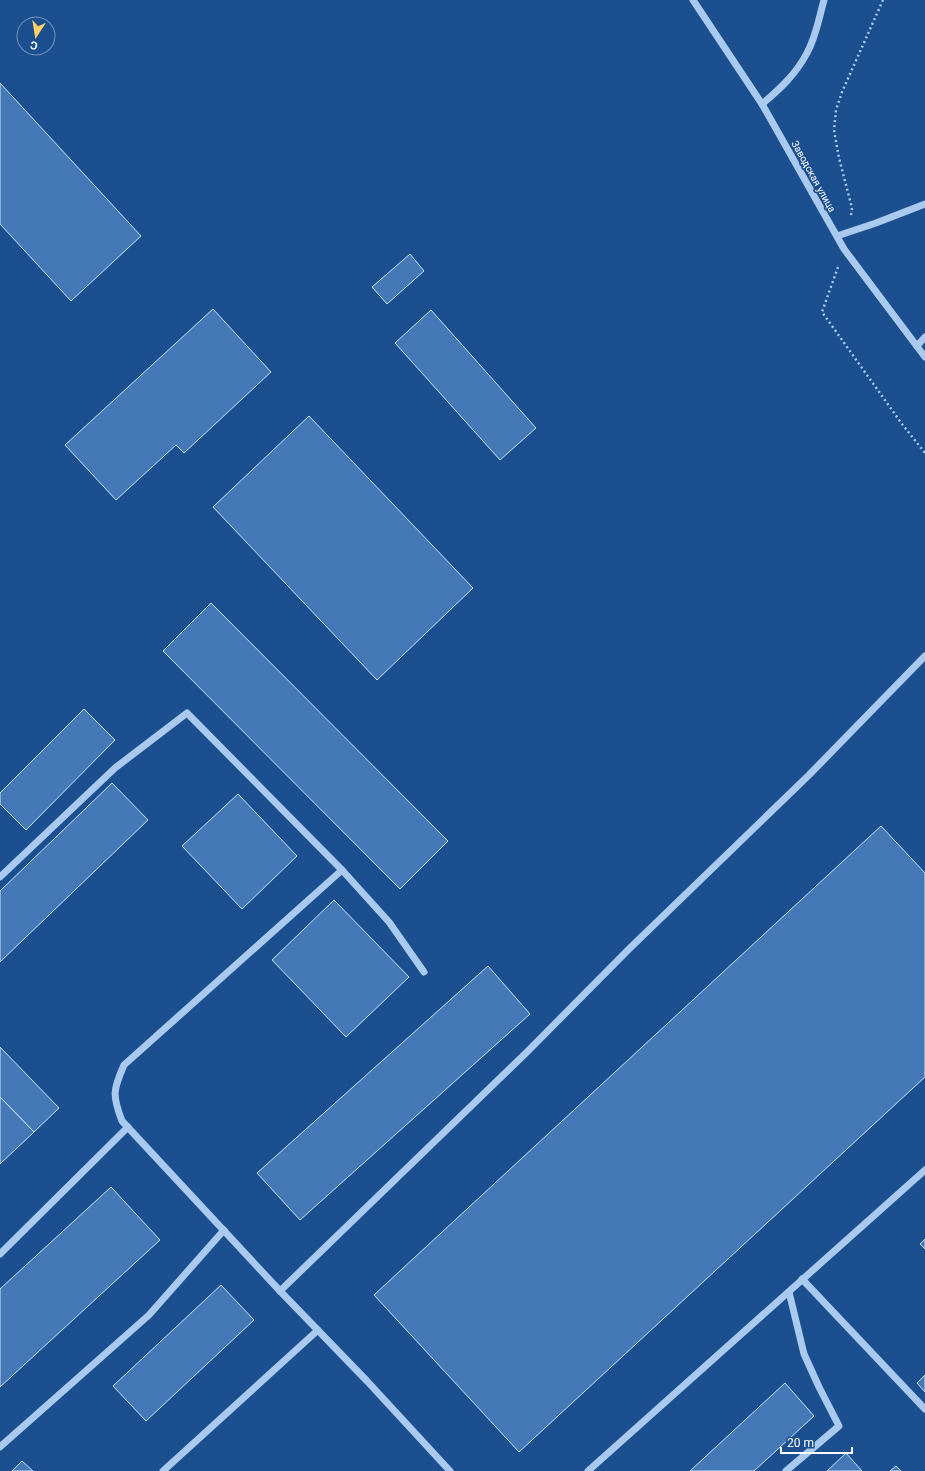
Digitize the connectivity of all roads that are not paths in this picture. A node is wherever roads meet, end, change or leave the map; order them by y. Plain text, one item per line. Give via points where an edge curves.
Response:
1 (692, 0) edge
2 (824, 0) edge
3 (762, 104) junction
4 (925, 204) edge
5 (837, 236) junction
6 (925, 337) edge
7 (917, 346) junction
8 (925, 357) edge
9 (925, 656) edge
10 (342, 870) junction
11 (0, 877) edge
12 (424, 972) dead end
13 (128, 1127) junction
14 (925, 1170) edge
15 (224, 1230) junction
16 (0, 1254) edge
17 (802, 1279) junction
18 (280, 1291) junction
19 (789, 1292) junction
20 (318, 1330) junction
21 (925, 1409) edge
22 (0, 1447) edge
23 (163, 1471) edge
24 (450, 1471) edge
25 (588, 1471) edge
26 (786, 1471) edge

1 - 3 street, Заводская улица
2 - 3 street via 808,53 780,90
3 - 5 street, Заводская улица
4 - 5 street
5 - 7 street, Заводская улица
6 - 7 street
7 - 8 street, Заводская улица
9 - 18 street via 809,774
10 - 11 street via 187,712 115,768
10 - 12 street via 389,922
10 - 13 street via 124,1065 115,1084 116,1104 122,1121
13 - 15 street
13 - 16 street
14 - 17 street
15 - 18 street
15 - 22 street via 149,1314
17 - 19 street
17 - 21 street
18 - 20 street
19 - 25 street
19 - 26 street via 804,1354 839,1426
20 - 23 street
20 - 24 street

